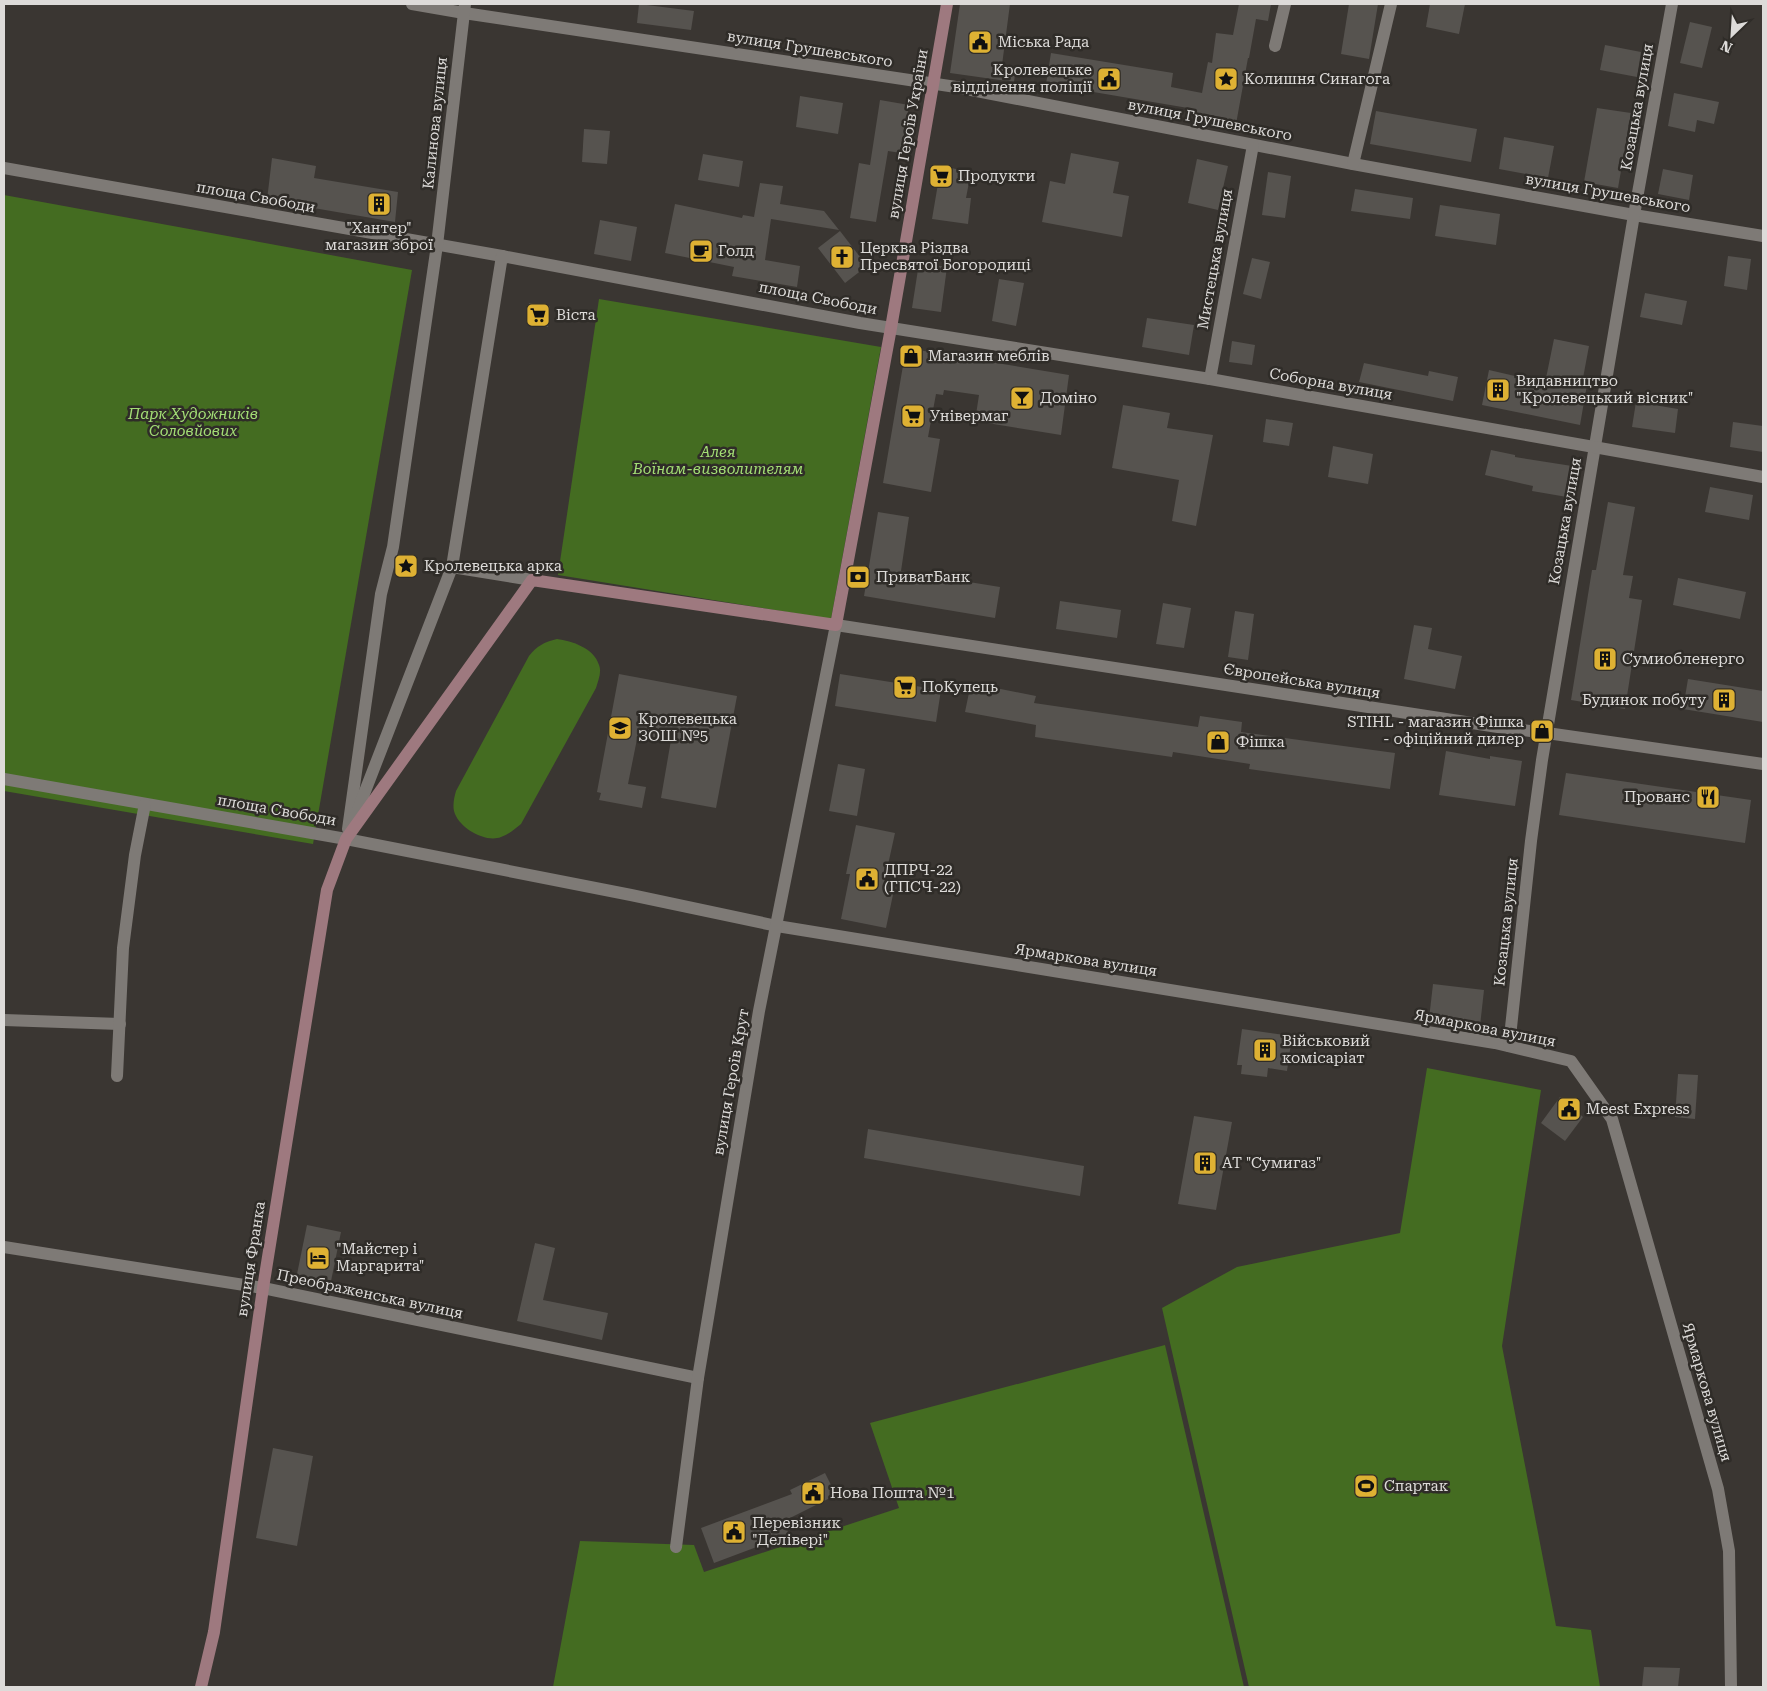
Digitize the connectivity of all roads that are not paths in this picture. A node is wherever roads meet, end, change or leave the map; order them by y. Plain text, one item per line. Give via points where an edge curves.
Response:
1 (412, 4) edge
2 (947, 4) edge
3 (1285, 4) edge
4 (1391, 4) edge
5 (1672, 4) edge
6 (464, 9) edge
7 (1275, 46) dead end
8 (933, 84) junction
9 (1253, 145) junction
10 (1353, 164) junction
11 (4, 168) edge
12 (1634, 215) junction
13 (1763, 236) edge
14 (437, 246) junction
15 (502, 256) junction
16 (891, 328) junction
17 (1210, 379) junction
18 (1594, 447) junction
19 (1763, 477) edge
20 (452, 567) junction
21 (532, 580) junction
22 (836, 625) junction
23 (1547, 733) junction
24 (1763, 764) edge
25 (4, 779) edge
26 (145, 804) junction
27 (346, 839) junction
28 (776, 926) junction
29 (4, 1020) edge
30 (120, 1024) junction
31 (1509, 1046) junction
32 (117, 1076) dead end
33 (4, 1247) edge
34 (263, 1288) junction
35 (698, 1378) junction
36 (676, 1547) dead end
37 (201, 1687) edge
38 (1731, 1687) edge

1 - 6 street, вулиця Грушевського
2 - 8 main road, вулиця Героїв України
3 - 7 street
4 - 10 street
5 - 12 street, Козацька вулиця
6 - 8 street, вулиця Грушевського
6 - 14 street, Калинова вулиця
8 - 9 street, вулиця Грушевського
8 - 16 main road, вулиця Героїв України
9 - 10 street, вулиця Грушевського
9 - 17 street, Мистецька вулиця
10 - 12 street, вулиця Грушевського
11 - 14 street, площа Свободи
12 - 13 street, вулиця Грушевського
12 - 18 street, Козацька вулиця
14 - 15 street, площа Свободи
14 - 27 street, Калинова вулиця via 393,547 381,594
15 - 16 street, площа Свободи
15 - 20 street, площа Свободи
16 - 17 street, Соборна вулиця
16 - 22 main road, площа Свободи
17 - 18 street, Соборна вулиця
18 - 19 street, Соборна вулиця
18 - 23 street, Козацька вулиця
20 - 21 street
20 - 27 street, площа Свободи
21 - 22 main road
21 - 27 main road, вулиця Франка
22 - 23 street, Європейська вулиця
22 - 28 street, вулиця Героїв Крут
23 - 24 street, Європейська вулиця
23 - 31 street, Козацька вулиця via 1531,841
25 - 26 street, площа Свободи
26 - 27 street, площа Свободи
26 - 30 street via 122,948
27 - 28 street, Ярмаркова вулиця
27 - 34 main road, вулиця Франка via 327,890
28 - 31 street, Ярмаркова вулиця
28 - 35 street, вулиця Героїв Крут
29 - 30 street
30 - 32 street
31 - 38 street, Ярмаркова вулиця via 1571,1061 1612,1119 1718,1489 1729,1551
33 - 34 street, Преображенська вулиця
34 - 35 street, Преображенська вулиця
34 - 37 main road, вулиця Франка via 214,1632
35 - 36 street, вулиця Героїв Крут

